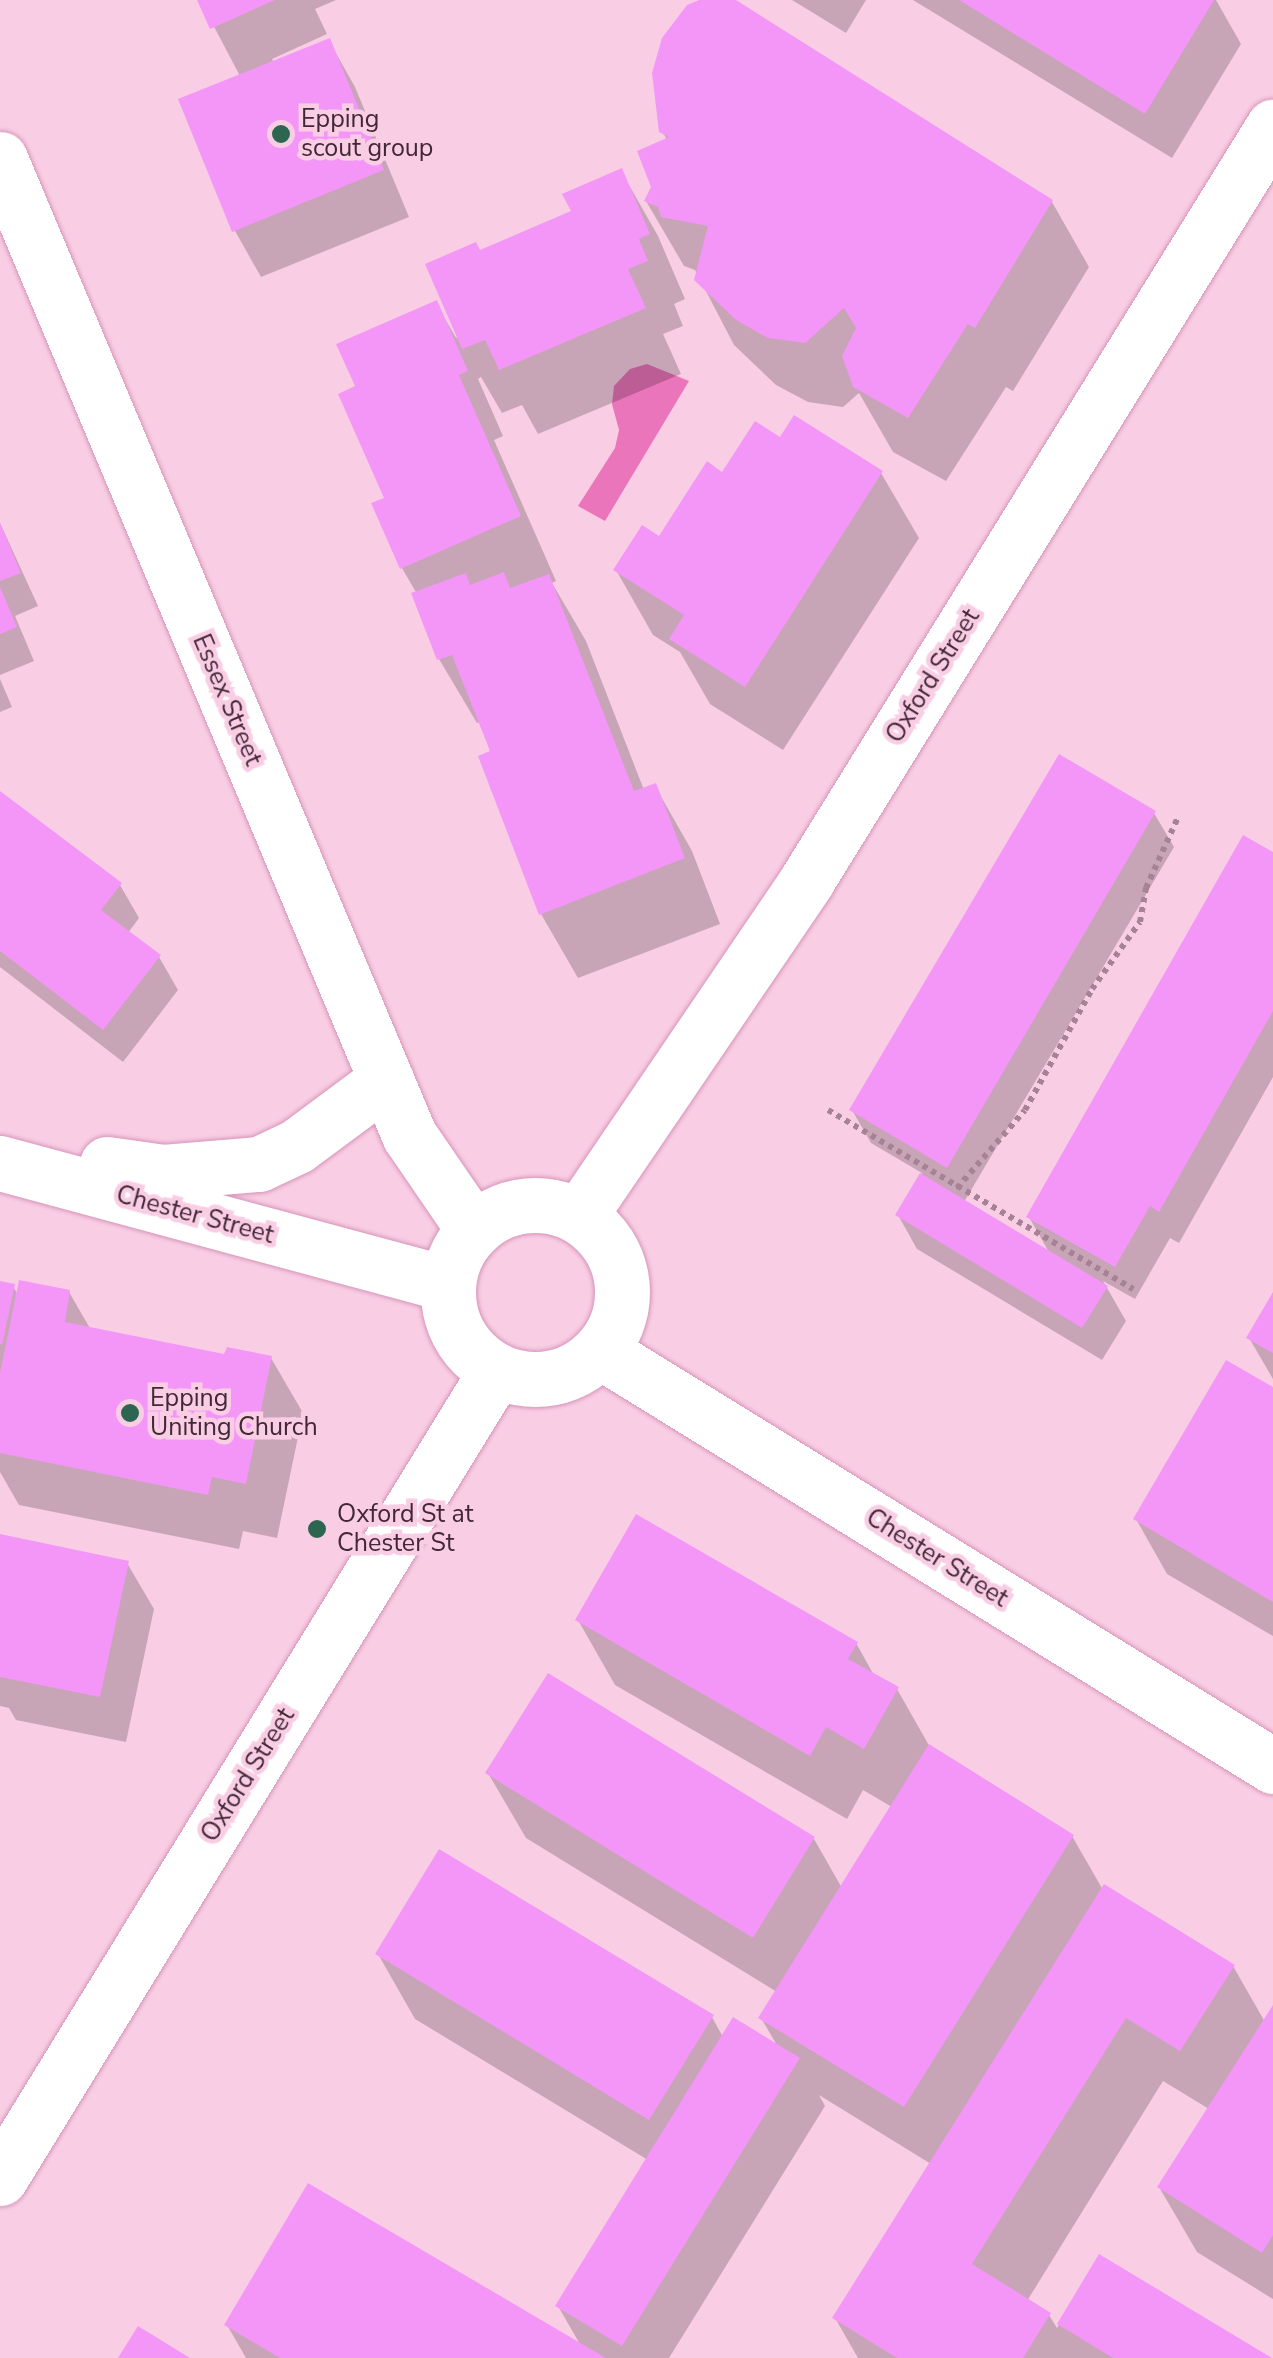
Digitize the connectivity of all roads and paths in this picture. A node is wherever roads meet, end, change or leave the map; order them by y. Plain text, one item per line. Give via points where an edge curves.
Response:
1 (1273, 127) edge
2 (0, 158) edge
3 (1178, 817) dead end
4 (386, 1080) junction
5 (828, 1110) dead end
6 (0, 1149) edge
7 (0, 1163) edge
8 (957, 1188) junction
9 (579, 1216) junction
10 (474, 1230) junction
11 (448, 1284) junction
12 (1133, 1288) dead end
13 (600, 1351) junction
14 (496, 1371) junction
15 (1273, 1766) edge
16 (0, 2178) edge

1 - 9 street, Oxford Street via 807,880
2 - 4 street, Essex Street
3 - 8 path via 1146,888 1140,922 1092,989 1025,1110
4 - 6 street, Chester Street via 297,1146 259,1164 164,1172
4 - 10 street, Essex Street via 409,1135
5 - 8 path
7 - 11 street, Chester Street
8 - 12 path
9 - 10 street via 535,1204 492,1216
9 - 13 street via 614,1254 621,1279 615,1329
10 - 11 street via 461,1245
11 - 14 street via 458,1336
13 - 14 street via 552,1378
13 - 15 street, Chester Street
14 - 16 street, Oxford Street

